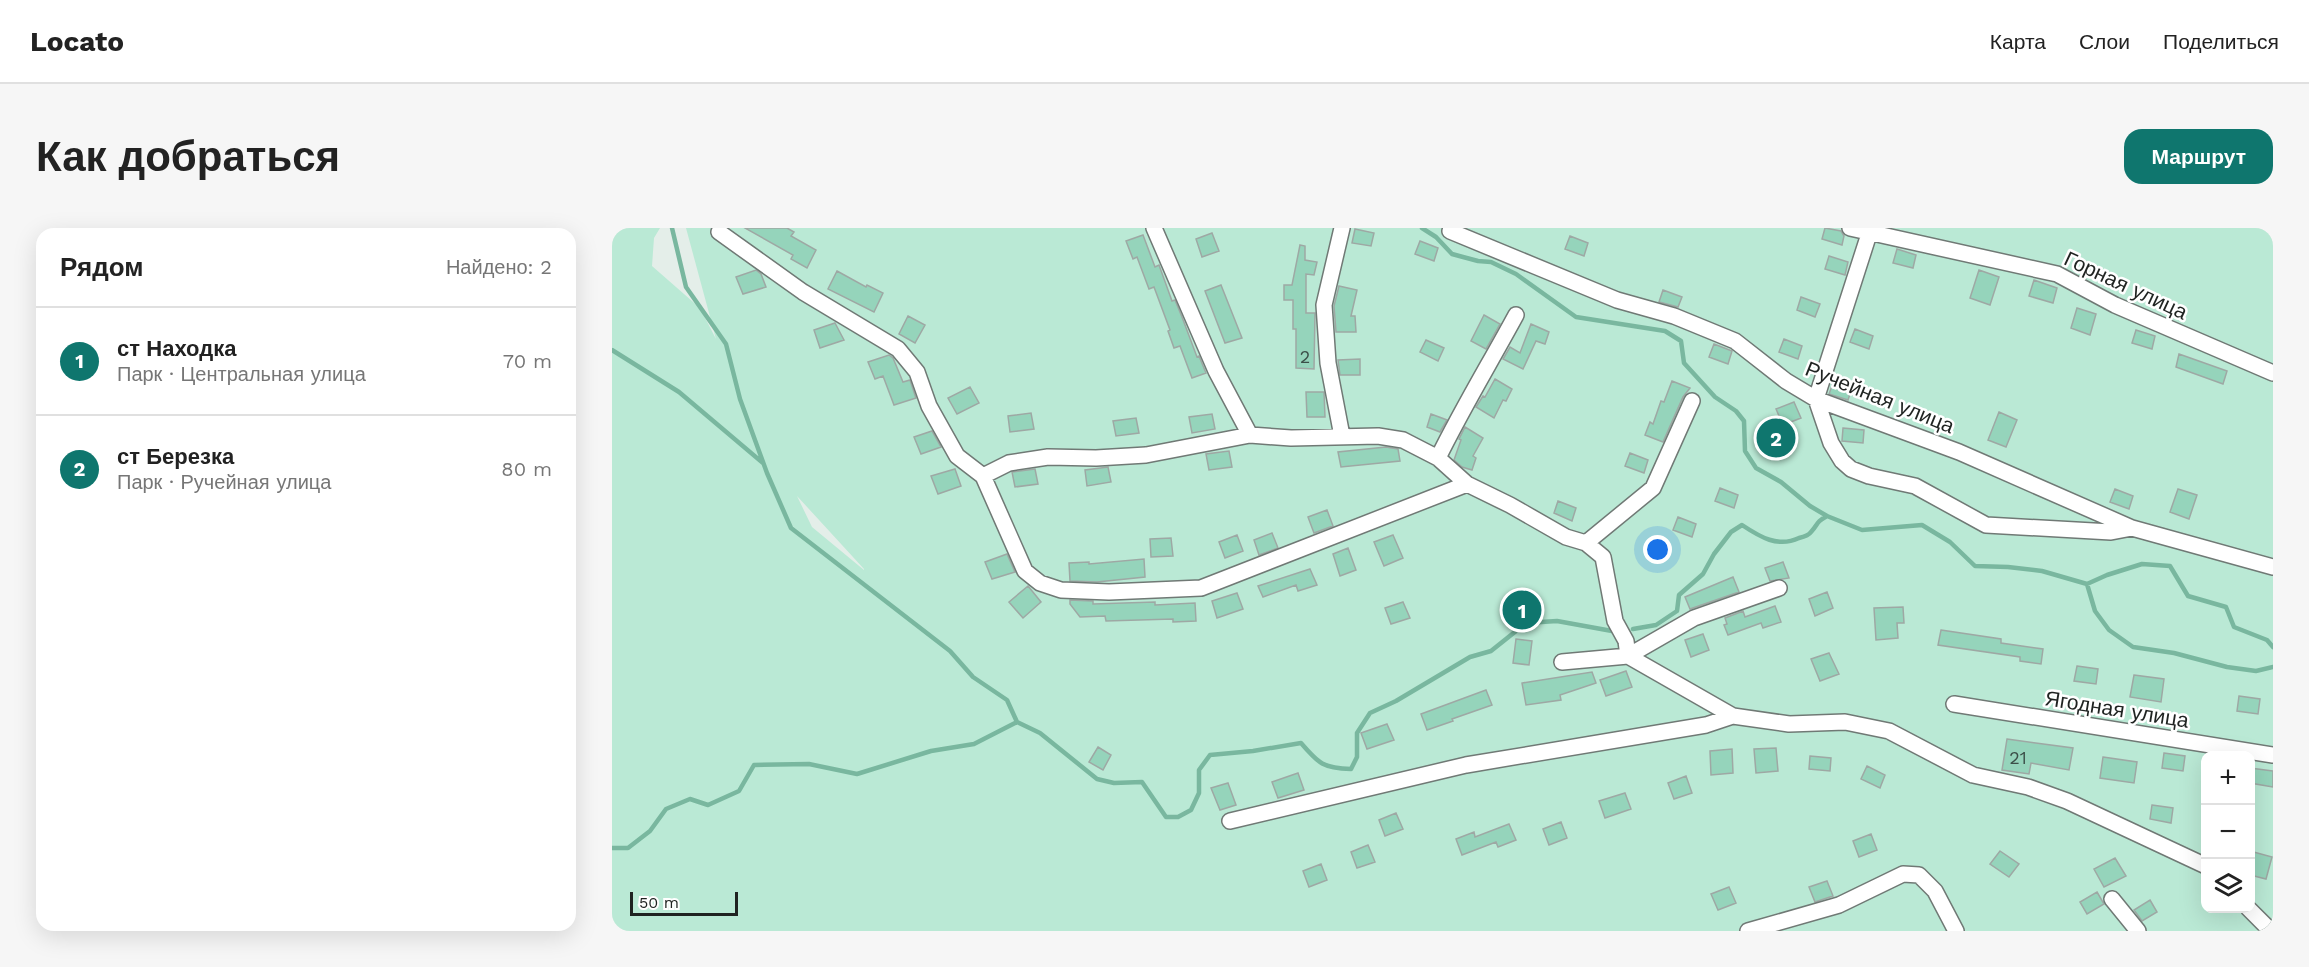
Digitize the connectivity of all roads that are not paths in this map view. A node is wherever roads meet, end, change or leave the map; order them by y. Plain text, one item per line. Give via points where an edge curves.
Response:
1 (1154, 228) edge
2 (1342, 228) edge
3 (1850, 228) edge
4 (1450, 231) dead end
5 (719, 232) dead end
6 (1869, 234) junction
7 (1516, 315) dead end
8 (2273, 373) edge
9 (1816, 399) junction
10 (1692, 401) dead end
11 (1250, 435) junction
12 (1342, 436) junction
13 (1438, 458) junction
14 (983, 476) junction
15 (1467, 484) junction
16 (2132, 528) junction
17 (1586, 543) junction
18 (2273, 567) edge
19 (1779, 588) dead end
20 (1628, 656) junction
21 (1562, 662) dead end
22 (1954, 704) dead end
23 (1733, 716) junction
24 (2273, 755) edge
25 (1230, 821) dead end
26 (2201, 864) edge
27 (2112, 899) dead end
28 (2252, 913) edge
29 (2270, 929) edge
30 (1748, 931) edge
31 (1956, 931) edge
32 (2138, 931) edge

1 - 11 street via 1216,372
2 - 12 street via 1323,305 1328,363
3 - 6 street, Горная улица
4 - 9 street, Ручейная улица via 1617,300 1674,316 1735,341
5 - 14 street via 803,292 898,349 917,372 929,406 957,456
6 - 8 street, Горная улица via 2057,274 2115,305
6 - 9 street
7 - 13 street
9 - 16 street, Ручейная улица via 1959,452
9 - 16 street via 1831,443 1851,469 1915,486 1986,525 2111,532
10 - 17 street via 1653,488
11 - 12 street
11 - 14 street via 1146,455 1038,458 1009,463
12 - 13 street via 1403,440
13 - 15 street
14 - 15 street via 1025,571 1040,583 1061,590 1109,592 1201,588
15 - 17 street via 1566,537
16 - 18 street, Ручейная улица
17 - 20 street via 1603,557 1615,621 1626,641
19 - 20 street via 1694,618
20 - 21 street
20 - 23 street
22 - 24 street, Ягодная улица
23 - 25 street via 1706,725 1466,765
23 - 26 street via 1789,724 1845,722 1889,731 1973,776 2028,787 2067,801
27 - 32 street
28 - 29 street
30 - 31 street via 1839,905 1903,874 1919,875 1935,891

